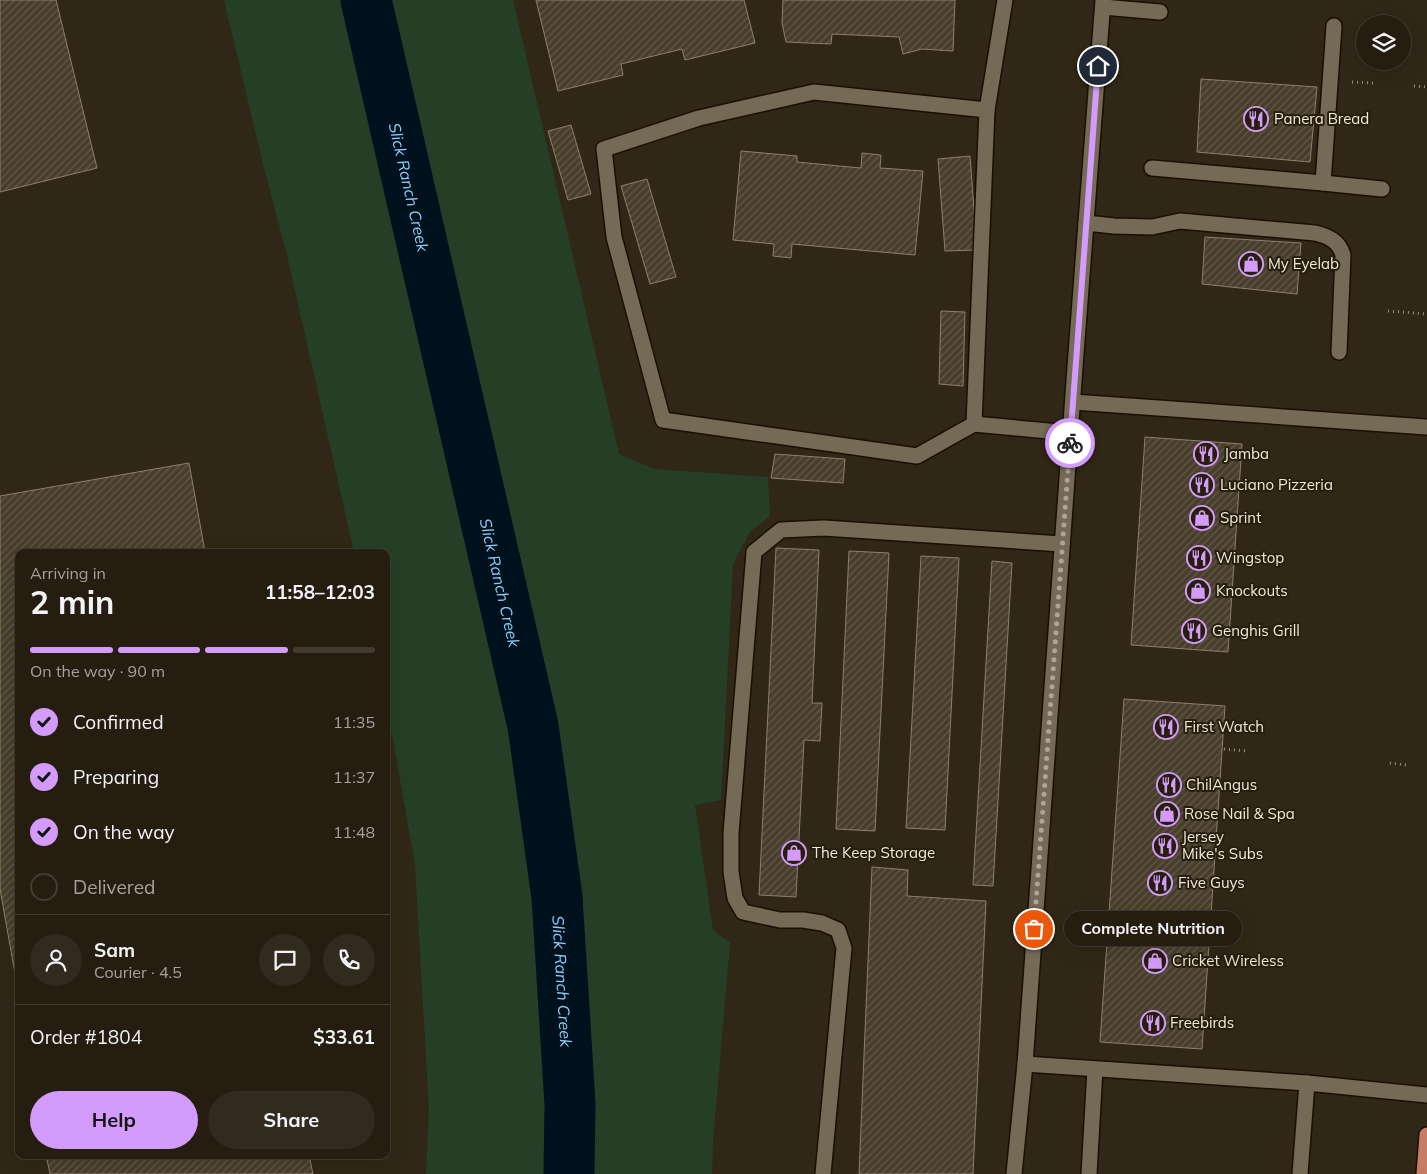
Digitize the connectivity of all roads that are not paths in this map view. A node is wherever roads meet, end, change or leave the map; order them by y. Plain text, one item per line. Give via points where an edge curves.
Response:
1 (1005, 0) edge
2 (1103, 4) edge
3 (1160, 12) dead end
4 (1334, 26) dead end
5 (987, 110) junction
6 (1152, 168) dead end
7 (1323, 183) junction
8 (1382, 189) dead end
9 (1086, 223) junction
10 (1339, 352) dead end
11 (1073, 402) junction
12 (974, 424) junction
13 (1427, 427) edge
14 (1070, 433) junction
15 (1062, 544) junction
16 (1025, 1064) junction
17 (1095, 1069) junction
18 (1307, 1083) junction
19 (1427, 1095) edge
20 (1427, 1135) edge
21 (823, 1174) edge
22 (1014, 1174) edge
23 (1089, 1174) edge
24 (1300, 1174) edge
25 (1424, 1174) edge

1 - 5 lane
2 - 3 lane
2 - 9 lane
4 - 7 lane
5 - 12 lane
5 - 12 lane via 814,92 699,118 604,149 614,237 663,420 918,456
6 - 7 lane
7 - 8 lane
9 - 10 lane via 1152,227 1180,220 1315,233 1330,238 1344,255
9 - 11 lane
11 - 13 lane
11 - 14 lane
12 - 14 lane
14 - 15 lane
15 - 16 lane
15 - 21 lane via 824,528 781,530 754,552 731,833 731,872 734,898 742,912 780,920 822,923 838,930 844,948
16 - 17 lane
16 - 22 lane
17 - 18 lane
17 - 23 lane
18 - 19 lane
18 - 24 lane
20 - 25 main road

